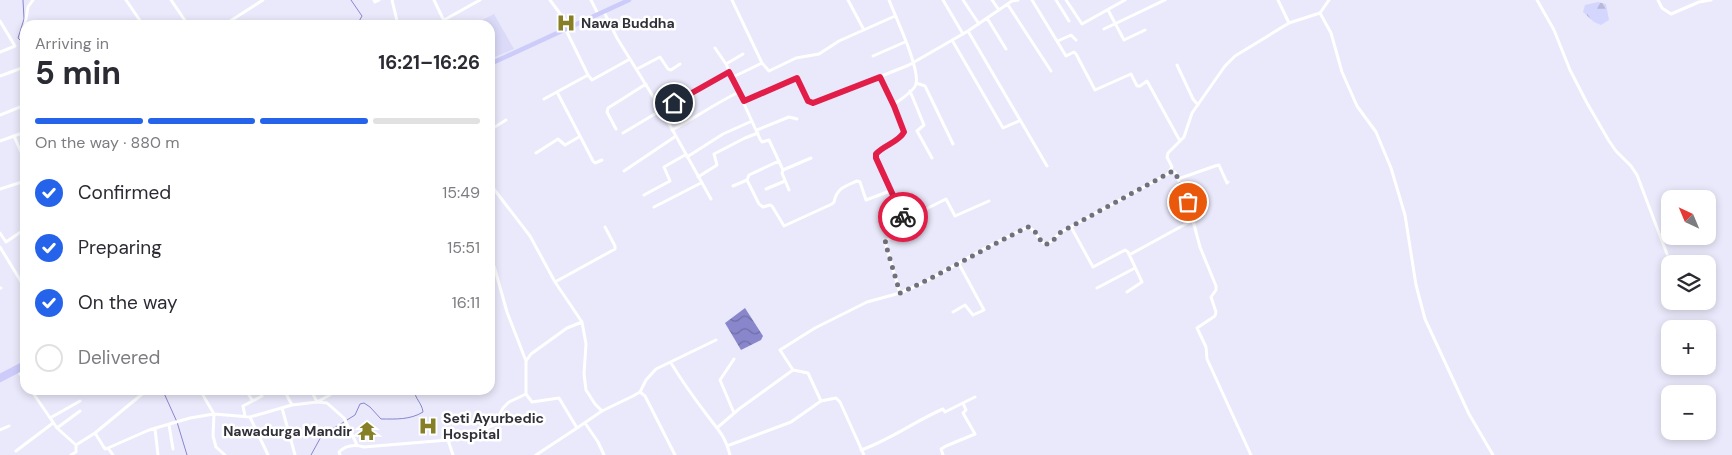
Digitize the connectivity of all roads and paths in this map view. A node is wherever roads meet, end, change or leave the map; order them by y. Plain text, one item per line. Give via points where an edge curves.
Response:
1 (33, 0) edge
2 (126, 0) edge
3 (172, 0) edge
4 (263, 0) edge
5 (374, 0) edge
6 (379, 0) edge
7 (392, 0) edge
8 (434, 0) edge
9 (480, 0) edge
10 (550, 0) edge
11 (591, 0) edge
12 (629, 0) edge
13 (732, 0) edge
14 (848, 0) edge
15 (889, 0) edge
16 (943, 0) edge
17 (963, 0) edge
18 (992, 0) edge
19 (1018, 0) edge
20 (1032, 0) edge
21 (1056, 0) edge
22 (1066, 0) edge
23 (1125, 0) edge
24 (1165, 0) edge
25 (1278, 0) edge
26 (1329, 0) edge
27 (1538, 0) edge
28 (1658, 0) edge
29 (1712, 0) edge
30 (1012, 1) edge
31 (1008, 4) junction
32 (999, 10) junction
33 (1108, 10) junction
34 (604, 12) junction
35 (1320, 13) junction
36 (598, 14) junction
37 (895, 16) junction
38 (987, 18) junction
39 (26, 20) edge
40 (140, 20) edge
41 (185, 20) edge
42 (232, 20) edge
43 (397, 20) edge
44 (444, 20) joint
45 (0, 21) edge
46 (1069, 21) dead end
47 (1289, 23) junction
48 (979, 24) junction
49 (1115, 24) junction
50 (568, 29) junction
51 (864, 30) junction
52 (1104, 30) dead end
53 (1145, 30) dead end
54 (968, 32) junction
55 (963, 34) junction
56 (952, 40) junction
57 (1076, 40) dead end
58 (1058, 41) junction
59 (905, 42) junction
60 (715, 48) dead end
61 (1006, 48) dead end
62 (0, 52) edge
63 (743, 54) dead end
64 (873, 56) dead end
65 (630, 59) junction
66 (914, 61) junction
67 (495, 62) edge
68 (762, 63) junction
69 (680, 64) dead end
70 (726, 64) junction
71 (1177, 65) dead end
72 (20, 69) edge
73 (637, 69) junction
74 (1051, 71) dead end
75 (729, 72) junction
76 (588, 75) junction
77 (0, 76) edge
78 (880, 77) junction
79 (731, 78) junction
80 (916, 83) junction
81 (646, 84) junction
82 (557, 92) junction
83 (740, 92) junction
84 (910, 92) junction
85 (544, 99) dead end
86 (744, 101) junction
87 (893, 105) junction
88 (1198, 106) junction
89 (20, 107) edge
90 (662, 111) junction
91 (0, 115) edge
92 (797, 118) dead end
93 (506, 120) dead end
94 (752, 120) junction
95 (1019, 121) junction
96 (495, 127) edge
97 (616, 129) dead end
98 (672, 130) junction
99 (758, 131) junction
100 (623, 133) dead end
101 (20, 134) edge
102 (14, 136) junction
103 (676, 136) junction
104 (579, 137) junction
105 (0, 141) edge
106 (1180, 141) junction
107 (953, 144) dead end
108 (20, 150) edge
109 (536, 153) dead end
110 (686, 156) junction
111 (812, 158) dead end
112 (932, 158) dead end
113 (602, 160) dead end
114 (779, 162) junction
115 (1046, 166) dead end
116 (783, 170) junction
117 (624, 171) dead end
118 (1168, 174) junction
119 (698, 177) junction
120 (747, 180) junction
121 (1178, 180) junction
122 (785, 181) junction
123 (1228, 182) dead end
124 (20, 183) edge
125 (701, 183) junction
126 (733, 186) dead end
127 (0, 189) edge
128 (766, 189) dead end
129 (495, 190) edge
130 (789, 190) dead end
131 (890, 191) junction
132 (644, 195) dead end
133 (711, 199) dead end
134 (989, 201) dead end
135 (654, 207) dead end
136 (904, 220) junction
137 (1193, 220) junction
138 (606, 227) dead end
139 (1071, 227) junction
140 (20, 232) edge
141 (0, 233) edge
142 (6, 242) junction
143 (0, 246) edge
144 (1667, 254) dead end
145 (1129, 255) junction
146 (959, 264) junction
147 (1135, 268) junction
148 (495, 270) edge
149 (20, 280) edge
150 (555, 282) junction
151 (1097, 288) dead end
152 (1127, 292) dead end
153 (900, 293) junction
154 (953, 312) dead end
155 (582, 322) junction
156 (716, 340) dead end
157 (734, 359) dead end
158 (526, 361) junction
159 (671, 363) junction
160 (20, 366) edge
161 (793, 370) junction
162 (18, 371) joint
163 (20, 374) edge
164 (0, 378) edge
165 (640, 392) junction
166 (526, 394) junction
167 (34, 395) edge
168 (141, 395) edge
169 (203, 395) edge
170 (249, 395) edge
171 (262, 395) edge
172 (287, 395) edge
173 (314, 395) edge
174 (329, 395) edge
175 (975, 398) dead end
176 (252, 400) junction
177 (80, 401) dead end
178 (822, 401) junction
179 (317, 402) junction
180 (963, 403) junction
181 (595, 404) junction
182 (292, 405) junction
183 (282, 408) junction
184 (602, 411) junction
185 (80, 412) dead end
186 (734, 413) junction
187 (214, 414) junction
188 (595, 414) junction
189 (245, 416) junction
190 (250, 417) junction
191 (50, 418) junction
192 (53, 423) junction
193 (586, 423) junction
194 (169, 425) junction
195 (9, 426) dead end
196 (718, 427) junction
197 (57, 428) junction
198 (577, 428) junction
199 (155, 429) junction
200 (0, 430) edge
201 (95, 433) junction
202 (448, 440) junction
203 (76, 445) junction
204 (357, 445) junction
205 (727, 446) junction
206 (108, 448) junction
207 (173, 449) dead end
208 (861, 450) junction
209 (16, 452) dead end
210 (71, 455) edge
211 (113, 455) edge
212 (158, 455) edge
213 (225, 455) edge
214 (268, 455) edge
215 (295, 455) edge
216 (340, 455) edge
217 (454, 455) edge
218 (536, 455) edge
219 (604, 455) edge
220 (675, 455) edge
221 (730, 455) edge
222 (864, 455) edge
223 (942, 455) edge
224 (1251, 455) edge
225 (1493, 455) edge

1 - 39 street
2 - 40 street
3 - 41 street
4 - 42 street
5 - 6 street
7 - 43 street
8 - 44 street
9 - 44 street
10 - 50 street
11 - 36 street
12 - 34 main road
13 - 68 street
14 - 51 street
15 - 37 street
16 - 55 street
17 - 48 street
18 - 32 street
19 - 30 street
20 - 58 street
21 - 46 street
22 - 33 street via 1082,24
23 - 33 street
24 - 49 street
25 - 47 street
26 - 35 street
27 - 144 street via 1592,110 1616,151 1636,175
28 - 29 street via 1662,8 1671,14
30 - 31 street
31 - 32 street
31 - 74 street
32 - 38 street
33 - 49 street
34 - 36 main road
34 - 65 street
35 - 47 street
35 - 225 street via 1331,33 1342,72 1357,106 1376,132 1391,168 1405,215 1425,320 1469,414
36 - 50 main road
37 - 51 street
37 - 59 street
38 - 48 street
38 - 61 street
45 - 62 street via 15,46
47 - 88 street via 1235,56
48 - 54 street
49 - 52 street
49 - 53 street via 1124,40
50 - 67 main road
50 - 76 street
51 - 68 street via 838,41 819,54 796,58 769,71
54 - 55 street
54 - 95 street
55 - 56 street
56 - 66 street
56 - 95 street via 1004,128
57 - 58 street via 1071,35
58 - 106 street via 1066,56 1076,54 1095,90 1131,74 1137,86 1147,82
59 - 64 street
59 - 66 street
60 - 70 street
63 - 70 street
65 - 73 street
65 - 76 street via 592,80
66 - 78 street
66 - 80 street
68 - 79 street
69 - 73 street via 668,69 660,57
70 - 75 street
71 - 88 street
72 - 77 street
73 - 81 street
75 - 79 street
75 - 90 street
76 - 82 street
78 - 86 street via 813,103 808,101 797,78
78 - 87 street
79 - 83 street
80 - 84 street
80 - 107 street via 925,86
81 - 90 street
81 - 97 street via 608,108
82 - 85 street
82 - 104 street
83 - 86 street
83 - 98 street
84 - 87 street
84 - 112 street via 924,125 918,131
86 - 94 street
87 - 131 street via 904,132 876,154
88 - 106 street
89 - 91 street
90 - 98 street
90 - 100 street
92 - 99 street via 789,117
93 - 96 street
94 - 99 street
94 - 110 street
95 - 115 street
98 - 103 street
99 - 114 street via 762,142 769,140
99 - 119 street via 714,154 717,165
101 - 102 street
102 - 105 street
102 - 108 street
103 - 110 street
103 - 117 street
104 - 109 street via 565,145 558,139
104 - 113 street via 594,162
106 - 118 street via 1168,153 1172,167
110 - 119 street
110 - 132 street via 664,168 670,181
111 - 116 street
114 - 116 street
114 - 120 street via 749,175
116 - 122 street
118 - 121 street via 1175,172
118 - 139 street
119 - 125 street
120 - 126 street
120 - 131 street via 762,207 770,204 784,226 832,204 841,188 857,181 866,200
121 - 123 street via 1219,165
121 - 137 street
122 - 128 street
122 - 130 street
124 - 127 street
125 - 133 street
125 - 135 street
129 - 150 street via 530,236
131 - 136 street
134 - 136 street via 955,216 946,199
136 - 153 street via 904,230 885,242
137 - 145 street
137 - 224 street via 1216,290 1211,297 1215,316 1198,328 1207,359
138 - 150 street via 615,249
139 - 145 street via 1093,267 1125,250
139 - 146 street via 1051,243 1043,244 1034,230 1028,227
140 - 142 street
141 - 142 street
142 - 143 street
143 - 149 street
145 - 147 street
146 - 153 street
146 - 154 street via 984,310 973,315 965,304
147 - 151 street
147 - 152 street via 1142,282
148 - 158 street
150 - 155 street
153 - 161 street via 867,302 780,350
155 - 158 street via 548,340
155 - 181 street via 586,344 586,390
156 - 159 street
157 - 186 street via 720,380
158 - 166 street
159 - 165 street via 656,369
159 - 196 street
160 - 164 main road
161 - 178 street via 811,376
161 - 186 street
162 - 163 street
162 - 164 main road
165 - 184 street
165 - 220 street
166 - 198 street via 532,402 559,398
166 - 202 street via 509,402 494,425 467,437
167 - 191 street
168 - 201 street
169 - 187 street
170 - 176 street
171 - 176 street
172 - 182 street
173 - 179 street
174 - 179 street
175 - 180 street
176 - 189 street via 243,406
177 - 191 street
178 - 205 street via 791,422
178 - 208 street via 836,398 840,402
179 - 182 street
179 - 204 street via 327,403 344,418
180 - 208 street via 945,412 943,409 937,411
180 - 223 street via 966,410 963,413 975,434 941,449
181 - 184 street
181 - 188 street
182 - 183 street
183 - 190 street
183 - 215 street
184 - 188 street
185 - 197 street
186 - 196 street
187 - 189 street
187 - 194 street
187 - 213 street via 213,436 216,446
188 - 193 street
189 - 190 street
190 - 214 street
191 - 192 street
192 - 197 street
192 - 209 street
193 - 198 street
193 - 219 street
194 - 199 street
194 - 207 street
195 - 200 street
196 - 205 street
197 - 203 street
198 - 218 street
199 - 206 street
199 - 212 street
201 - 203 street
201 - 206 street via 104,449
202 - 204 street
202 - 217 street
203 - 210 street via 76,452
204 - 216 street via 340,450
205 - 221 street
206 - 211 street
208 - 222 street

